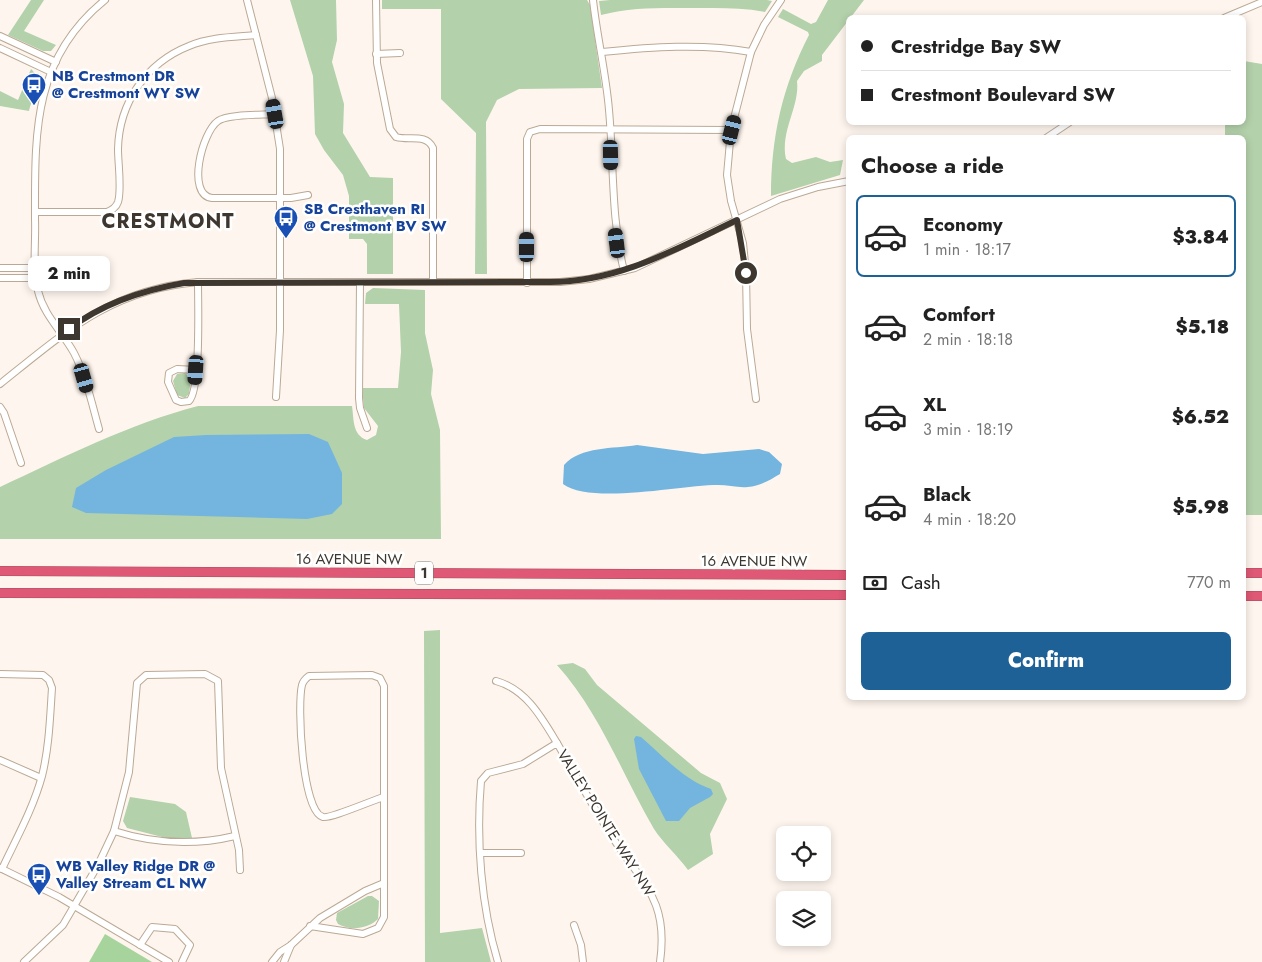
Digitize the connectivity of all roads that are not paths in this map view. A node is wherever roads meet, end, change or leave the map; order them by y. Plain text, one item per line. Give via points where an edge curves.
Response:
1 (105, 0) edge
2 (247, 0) edge
3 (376, 0) edge
4 (593, 0) edge
5 (781, 0) edge
6 (1262, 2) edge
7 (1231, 15) edge
8 (256, 35) junction
9 (0, 36) edge
10 (0, 48) edge
11 (602, 52) junction
12 (751, 52) junction
13 (400, 53) dead end
14 (376, 54) junction
15 (56, 62) junction
16 (51, 72) junction
17 (275, 114) junction
18 (1066, 125) edge
19 (611, 128) junction
20 (732, 130) junction
21 (1050, 135) edge
22 (846, 182) edge
23 (308, 194) dead end
24 (280, 198) junction
25 (35, 212) junction
26 (737, 220) junction
27 (0, 268) edge
28 (36, 268) junction
29 (624, 271) junction
30 (0, 278) edge
31 (36, 278) junction
32 (198, 282) junction
33 (280, 282) junction
34 (360, 282) junction
35 (434, 282) junction
36 (527, 282) junction
37 (61, 336) junction
38 (196, 370) junction
39 (0, 384) edge
40 (276, 397) dead end
41 (756, 399) dead end
42 (0, 407) edge
43 (367, 428) dead end
44 (99, 429) dead end
45 (21, 463) dead end
46 (0, 571) edge
47 (1246, 573) edge
48 (1262, 573) edge
49 (846, 575) edge
50 (0, 593) edge
51 (846, 595) edge
52 (1246, 596) edge
53 (1262, 596) edge
54 (0, 674) edge
55 (496, 682) dead end
56 (557, 743) junction
57 (0, 760) edge
58 (41, 778) junction
59 (384, 797) junction
60 (114, 830) junction
61 (235, 836) junction
62 (481, 853) junction
63 (521, 853) dead end
64 (1, 868) edge
65 (240, 870) dead end
66 (384, 883) junction
67 (74, 906) junction
68 (574, 925) dead end
69 (310, 926) junction
70 (140, 945) junction
71 (291, 945) junction
72 (24, 962) edge
73 (169, 962) edge
74 (182, 962) edge
75 (272, 962) edge
76 (284, 962) edge
77 (498, 962) edge
78 (582, 962) edge
79 (660, 962) edge

1 - 15 street via 77,28
2 - 8 street
3 - 14 street
4 - 11 street
5 - 12 street
6 - 7 street
8 - 17 street
8 - 25 street via 210,40 189,46 160,62 142,80 129,100 121,125 118,202 115,207 107,212
9 - 15 street
10 - 16 street
11 - 12 street via 685,47 720,47
11 - 19 street
12 - 20 street
13 - 14 street
14 - 35 street via 381,93 392,133 399,138 425,139 433,148
15 - 16 street
16 - 25 street via 36,130
17 - 24 street via 280,149
17 - 24 street via 224,118 215,124 201,152 199,186 208,198
18 - 21 street
19 - 20 street
19 - 29 street via 612,202
19 - 36 street via 540,129 530,132 527,139
20 - 26 street via 726,175
22 - 26 street via 780,200
23 - 24 street
24 - 33 street
25 - 28 street
26 - 29 street
26 - 41 street via 744,258 747,329
27 - 28 street
28 - 31 street
29 - 36 street via 580,281
30 - 31 street
31 - 37 street via 44,309
32 - 33 street
32 - 37 street via 166,286 117,301
32 - 38 street
33 - 34 street
33 - 40 street
34 - 35 street
34 - 43 street via 359,398
35 - 36 street
37 - 39 street
37 - 44 street via 81,370
38 - 38 street via 174,369 168,376 173,396 178,402 188,401 193,395
42 - 45 street
46 - 49 highway, 16 AVENUE NW / 1
47 - 48 highway
50 - 51 highway, 1
52 - 53 highway
54 - 58 street via 39,674 51,683 49,728
55 - 56 street via 518,691 536,710
56 - 62 street, VALLEY POINTE WAY NW via 531,760 491,772 483,778
56 - 79 street, VALLEY POINTE WAY NW via 611,836 640,873 652,895 661,925
57 - 58 street
58 - 64 street via 30,809
59 - 59 street via 328,818 315,812 302,752 301,687 309,676 372,675 382,681
59 - 66 street
60 - 61 street via 136,838 172,843 207,842
60 - 61 street via 129,772 139,680 146,675 205,674 215,678 219,687 221,768
60 - 67 street
61 - 65 street
62 - 63 street
62 - 77 street, VALLEY POINTE WAY NW via 485,911
64 - 67 street
66 - 69 street via 342,904
66 - 69 street via 384,917 375,930 363,934
67 - 70 street
67 - 72 street via 52,937
68 - 78 street via 581,945
69 - 71 street
70 - 73 street
70 - 74 street via 152,927 175,929 190,945
71 - 75 street
71 - 76 street

